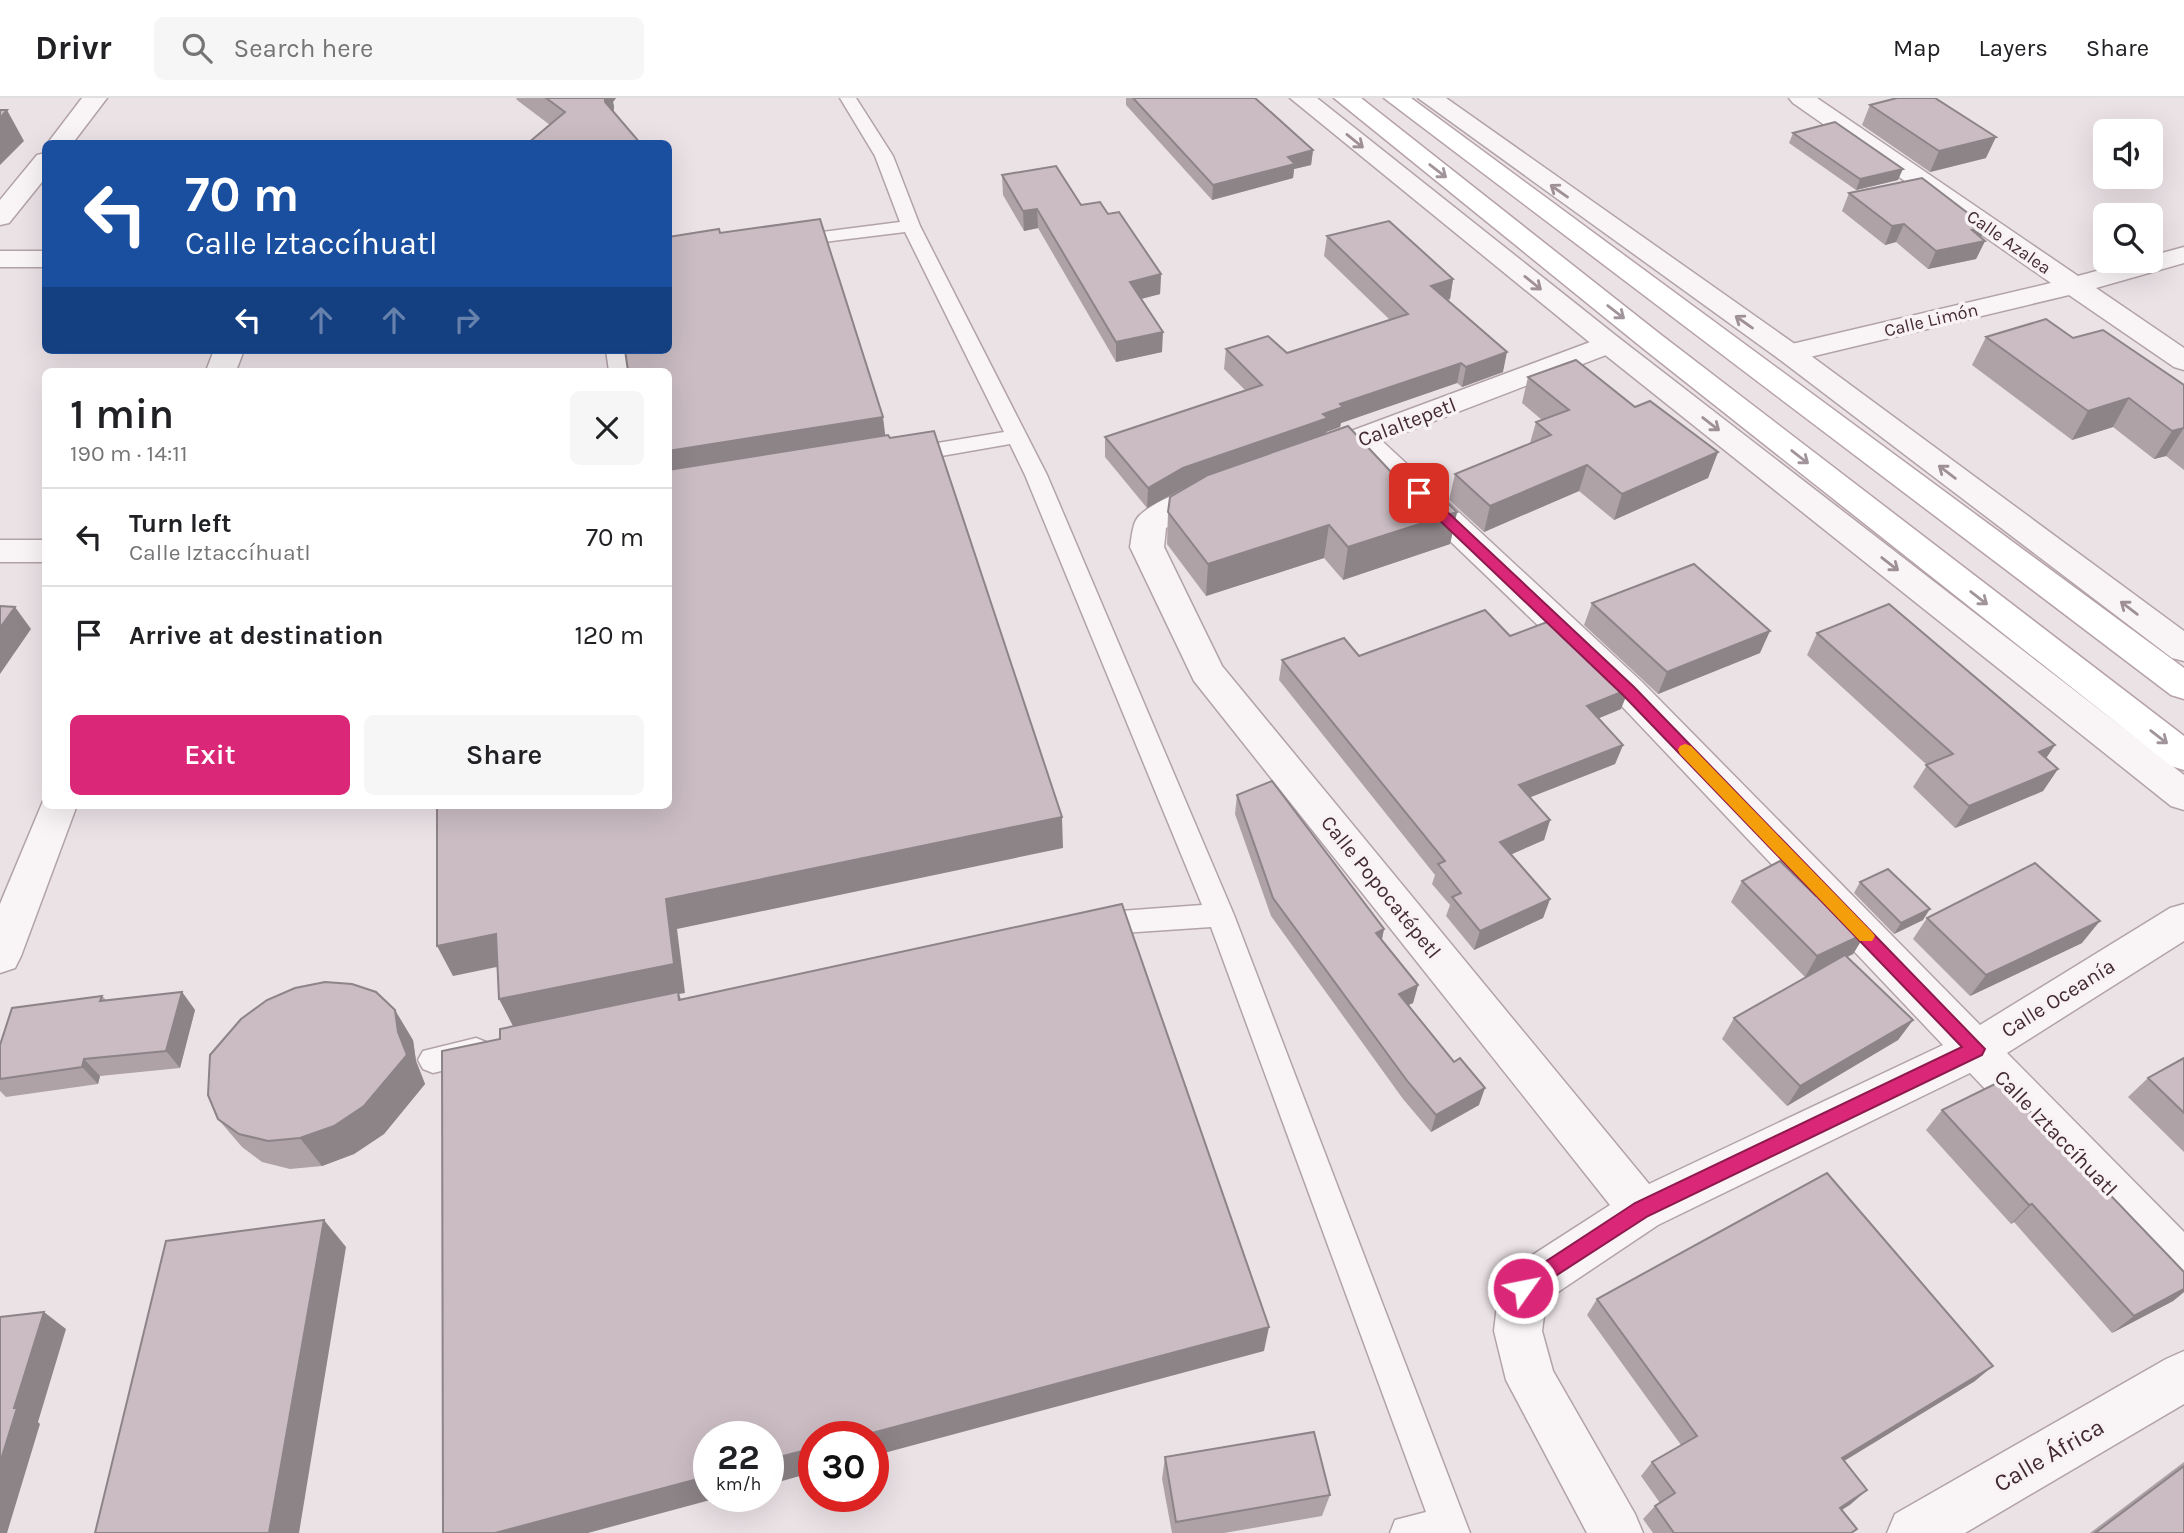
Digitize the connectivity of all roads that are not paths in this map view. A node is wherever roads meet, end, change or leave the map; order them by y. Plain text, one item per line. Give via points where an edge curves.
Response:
1 (95, 98) edge
2 (848, 98) edge
3 (1302, 98) edge
4 (1346, 98) edge
5 (1396, 98) edge
6 (1430, 98) edge
7 (1801, 98) edge
8 (62, 140) edge
9 (42, 165) edge
10 (0, 217) edge
11 (911, 226) junction
12 (776, 243) edge
13 (2184, 255) edge
14 (0, 258) edge
15 (42, 259) edge
16 (2073, 286) junction
17 (1609, 344) junction
18 (1789, 354) junction
19 (2184, 361) edge
20 (1016, 437) junction
21 (1362, 439) junction
22 (882, 459) edge
23 (1284, 467) edge
24 (1246, 480) edge
25 (0, 551) edge
26 (42, 551) edge
27 (2184, 649) edge
28 (2184, 686) edge
29 (2184, 756) edge
30 (2184, 796) edge
31 (56, 809) edge
32 (1220, 915) junction
33 (2184, 920) edge
34 (1066, 930) edge
35 (0, 956) edge
36 (501, 1046) edge
37 (1976, 1049) junction
38 (433, 1060) dead end
39 (1642, 1210) junction
40 (2184, 1265) edge
41 (2184, 1376) edge
42 (1451, 1529) edge
43 (1408, 1533) edge
44 (1616, 1533) edge
45 (1914, 1533) edge

1 - 8 street
2 - 11 lane via 884,156
3 -> 17 street
4 -> 29 main road
5 - 28 main road
18 -> 6 street
7 - 16 street, Calle Azalea
9 - 10 street
11 - 12 lane
11 - 20 lane
13 - 16 street, Calle Limón
14 - 15 street
16 - 18 street, Calle Limón
16 - 19 street, Calle Azalea
17 - 21 street, Calaltepetl
17 -> 30 street
27 -> 18 street
20 - 22 lane
20 - 32 lane
21 - 23 street, Calaltepetl
21 - 37 street, Calle Iztaccíhuatl via 1629,691
24 - 39 street, Calle Popocatépetl via 1194,498 1151,523 1147,547 1207,672
25 - 26 street
31 - 35 street
32 - 34 lane via 1106,921
32 - 42 lane
33 - 37 street, Calle Oceanía
36 - 38 lane
37 - 39 street, Calle Oceanía
37 - 40 street, Calle Iztaccíhuatl
39 - 44 street, Calle Oceanía via 1523,1288 1518,1331 1531,1380
41 - 45 street, Calle África
42 - 43 lane

